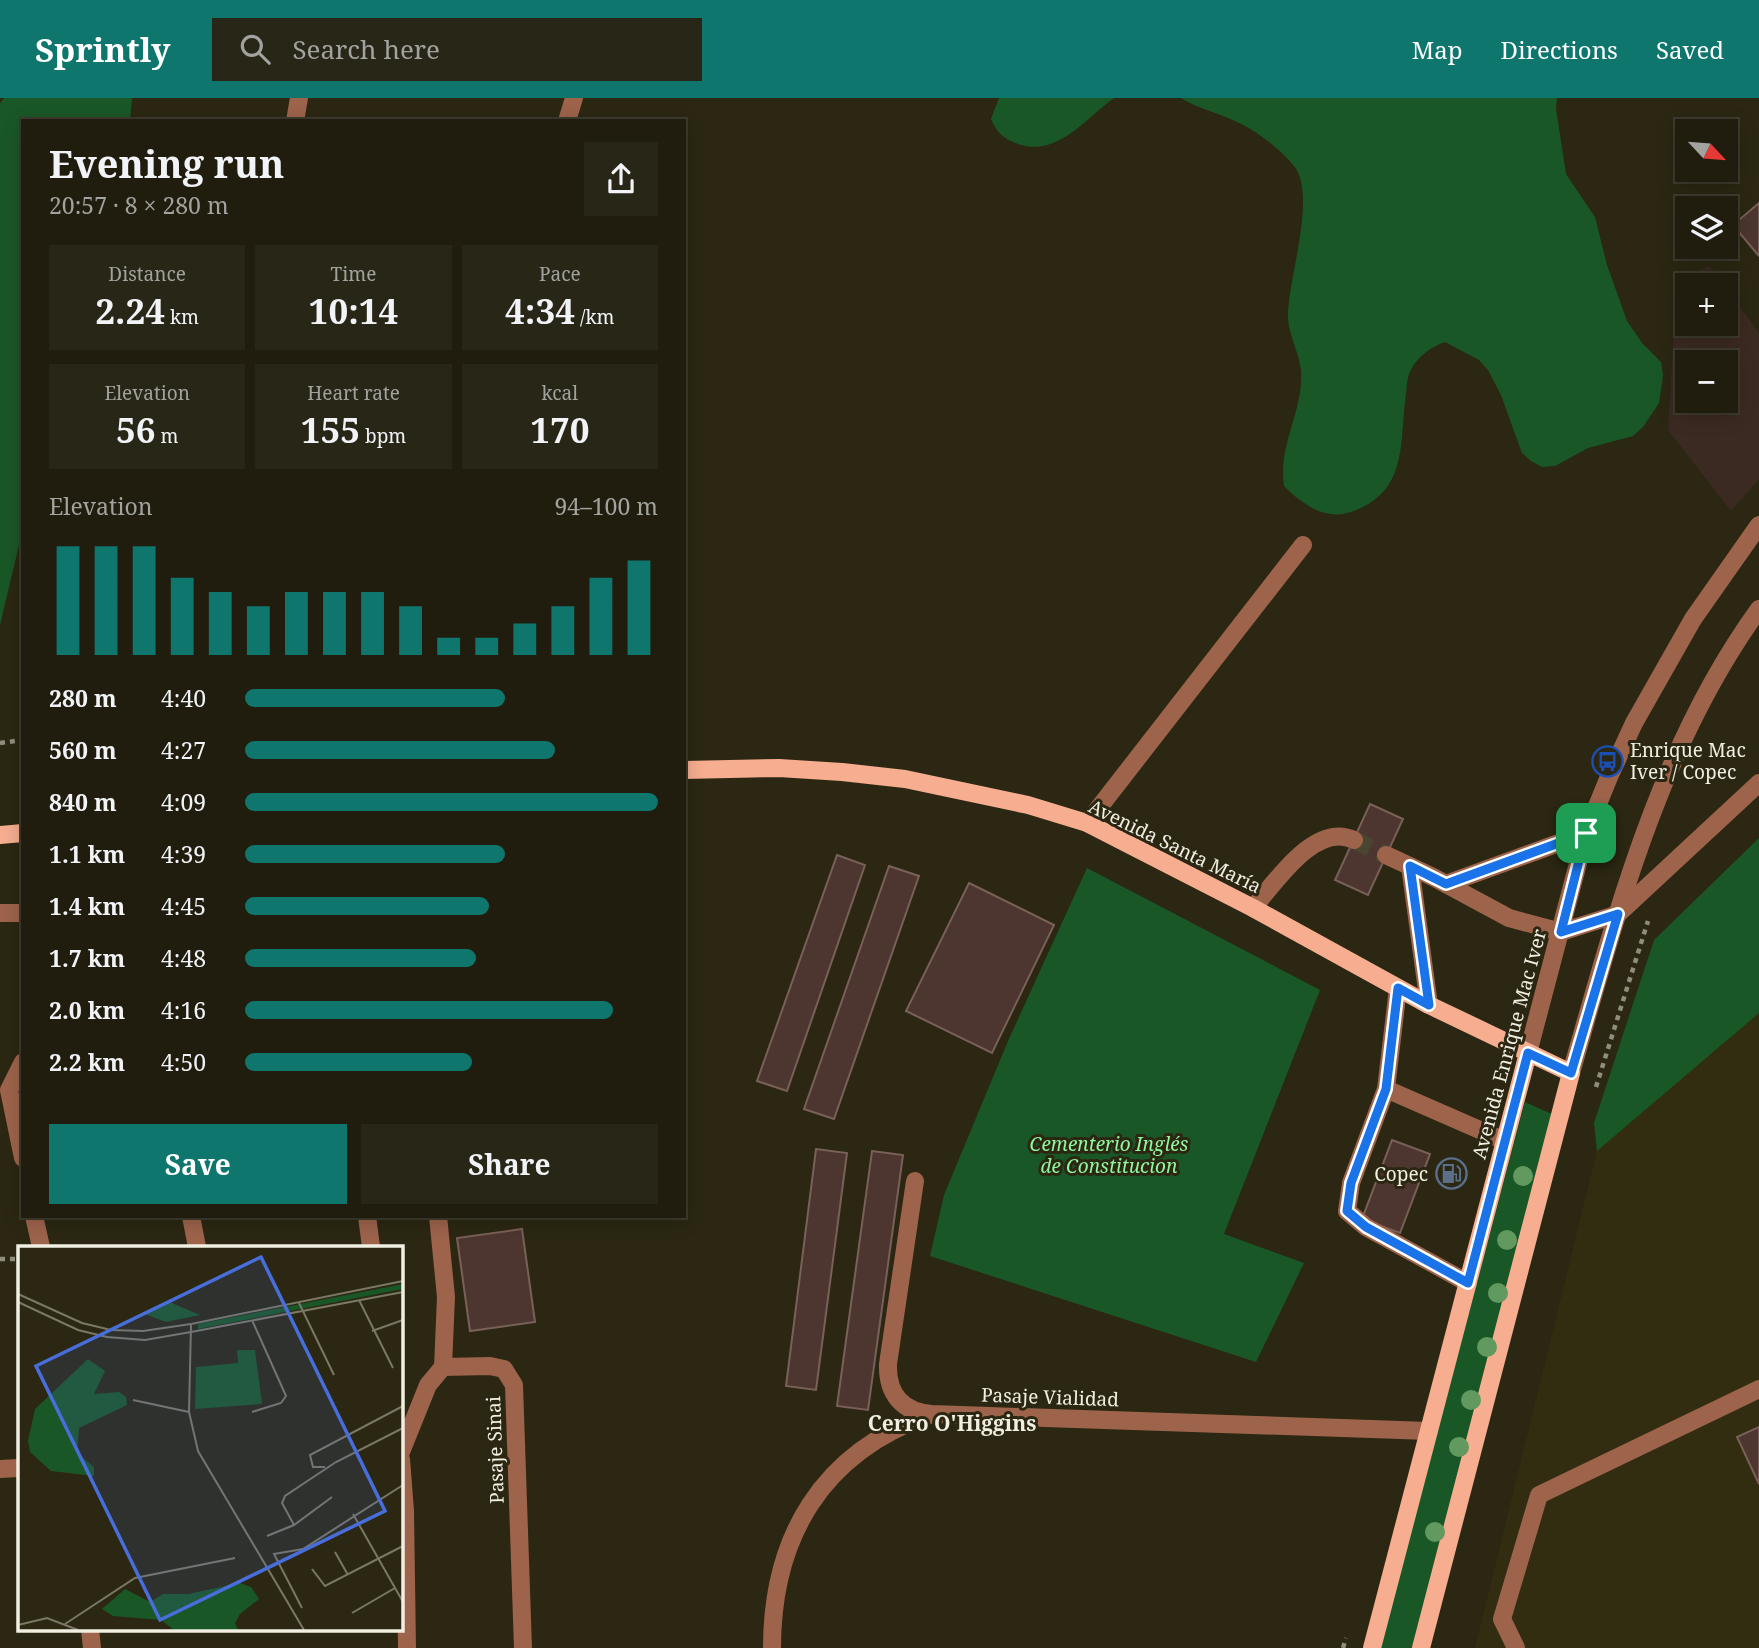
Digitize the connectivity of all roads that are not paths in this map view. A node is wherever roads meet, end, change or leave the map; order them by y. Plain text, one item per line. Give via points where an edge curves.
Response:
1 (299, 98) edge
2 (574, 98) edge
3 (295, 119) edge
4 (568, 119) edge
5 (1759, 525) edge
6 (1303, 545) dead end
7 (1759, 609) edge
8 (686, 770) edge
9 (1759, 783) edge
10 (1087, 824) junction
11 (21, 833) edge
12 (1586, 833) junction
13 (0, 835) edge
14 (1354, 840) tunnel mouth
15 (1386, 855) tunnel mouth
16 (1410, 866) junction
17 (1446, 884) junction
18 (1253, 908) junction
19 (0, 913) edge
20 (21, 913) edge
21 (1618, 914) junction
22 (1561, 932) junction
23 (1398, 988) junction
24 (1429, 1005) junction
25 (1528, 1053) junction
26 (21, 1066) edge
27 (1571, 1073) junction
28 (1386, 1089) junction
29 (1505, 1141) junction
30 (21, 1148) edge
31 (915, 1181) dead end
32 (34, 1218) edge
33 (191, 1218) edge
34 (367, 1218) edge
35 (438, 1218) edge
36 (41, 1246) edge
37 (197, 1246) edge
38 (371, 1246) edge
39 (1468, 1283) junction
40 (443, 1367) junction
41 (1759, 1389) edge
42 (932, 1414) junction
43 (1429, 1431) junction
44 (402, 1450) edge
45 (18, 1468) edge
46 (0, 1469) edge
47 (402, 1472) edge
48 (90, 1630) edge
49 (92, 1648) edge
50 (407, 1648) edge
51 (523, 1648) edge
52 (772, 1648) edge
53 (1372, 1648) edge
54 (1421, 1648) edge
55 (1516, 1648) edge

1 - 3 street
2 - 4 street
5 - 12 street, Avenida Enrique Mac Iver via 1699,608 1662,670
6 - 10 street
7 - 21 street via 1723,665 1667,774
8 - 10 main road, Avenida Santa María via 779,768 905,779 1028,805
9 - 21 street
10 - 18 main road, Avenida Santa María
11 - 13 main road
12 - 17 street
12 - 22 street, Avenida Enrique Mac Iver
14 - 18 street via 1330,836 1308,846
15 - 16 street
16 - 17 street
16 - 24 street
17 - 22 street via 1509,918
18 - 23 main road, Avenida Santa María
19 - 20 street
21 - 22 street
21 - 27 street
22 - 25 street, Avenida Enrique Mac Iver
23 - 24 main road, Avenida Santa María
23 - 28 street
24 - 25 main road, Avenida Santa María
25 - 27 main road, Avenida Santa María
25 - 29 main road, Avenida Enrique Mac Iver
26 - 30 street via 9,1090
27 - 54 main road
28 - 29 street
28 - 39 street via 1351,1183 1347,1211 1366,1227
29 - 39 main road, Avenida Enrique Mac Iver
31 - 42 street, Pasaje Vialidad via 888,1378 900,1403
32 - 36 street
33 - 37 street
34 - 38 street
35 - 40 street via 446,1297
39 - 43 main road, Avenida Enrique Mac Iver
40 - 44 street via 428,1385
40 - 51 street, Pasaje Sinai via 504,1369 514,1385
41 - 55 street via 1539,1495 1502,1619
42 - 43 street, Pasaje Vialidad
42 - 52 street via 874,1441 822,1486 791,1539 781,1568
43 - 53 main road, Avenida Enrique Mac Iver
45 - 46 street
47 - 50 street
48 - 49 street

